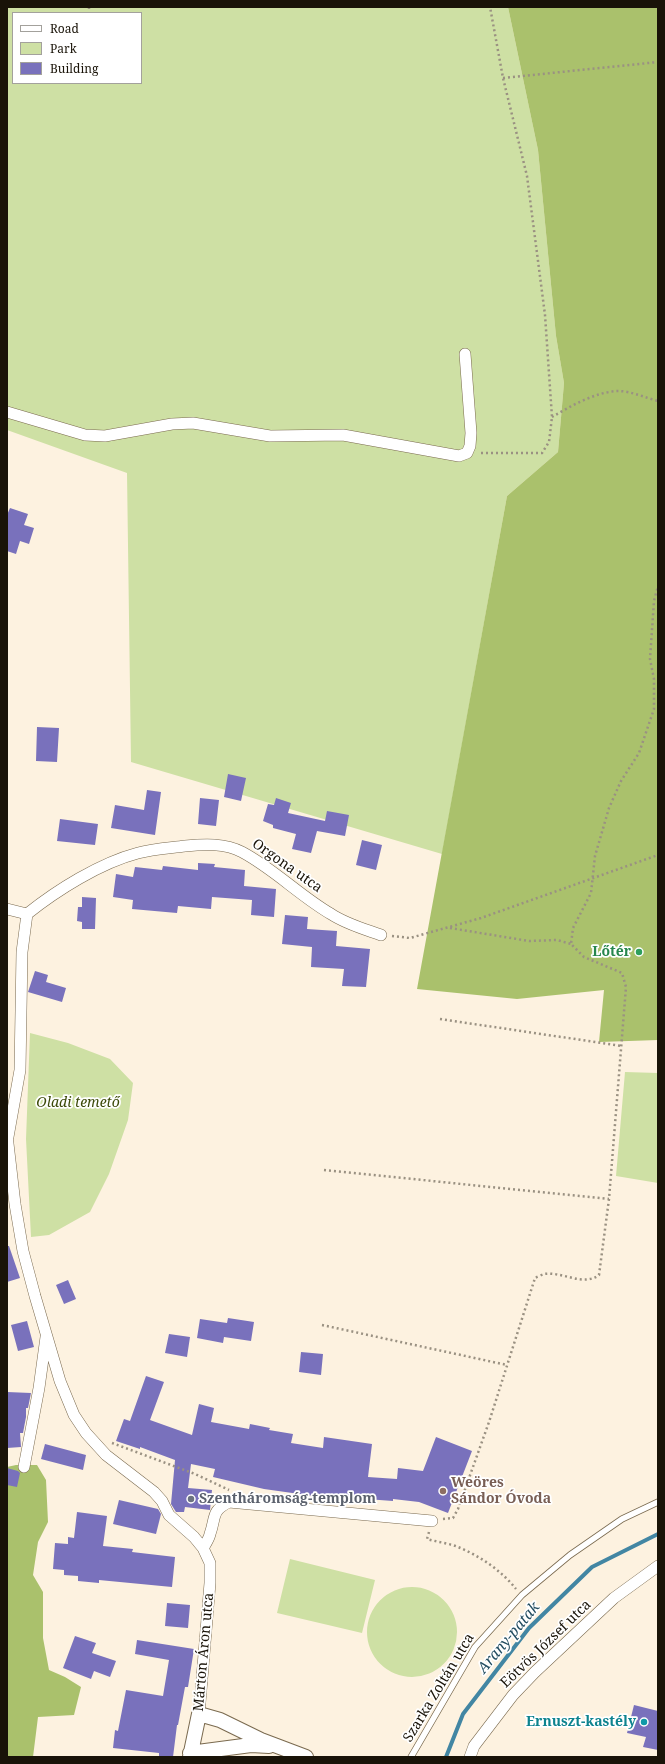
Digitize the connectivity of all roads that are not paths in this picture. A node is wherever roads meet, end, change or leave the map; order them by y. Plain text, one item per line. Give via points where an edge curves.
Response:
1 (465, 354) dead end
2 (7, 412) edge
3 (7, 909) edge
4 (27, 914) junction
5 (381, 935) road end
6 (8, 1136) edge
7 (46, 1334) junction
8 (24, 1467) dead end
9 (658, 1502) edge
10 (432, 1521) road end
11 (203, 1548) junction
12 (658, 1566) edge
13 (199, 1714) junction
14 (279, 1746) junction
15 (190, 1755) edge
16 (306, 1757) edge
17 (411, 1757) edge
18 (470, 1757) edge

1 - 2 street via 471,433 467,453 459,456 343,435 270,436 193,423 172,424 105,436 85,435
3 - 4 street
4 - 5 street, Orgona utca via 51,895 94,871 137,853 204,844 241,851 331,914 354,926
4 - 6 street via 22,952 20,1070
6 - 7 street, Márton Áron utca via 23,1251
7 - 8 street, Márton Áron utca
7 - 11 street, Márton Áron utca via 60,1381 74,1415 86,1433 106,1455 154,1492 169,1515
9 - 17 lane, Szarka Zoltán utca via 622,1519 570,1555 522,1596 475,1648
10 - 11 street via 229,1502 214,1514 210,1535
11 - 13 street, Márton Áron utca via 210,1563 210,1583
12 - 18 street, Eötvös József utca via 614,1598 512,1695 474,1746
13 - 14 street via 220,1720 260,1740
13 - 15 street, Márton Áron utca
14 - 15 street via 251,1745
14 - 16 street

